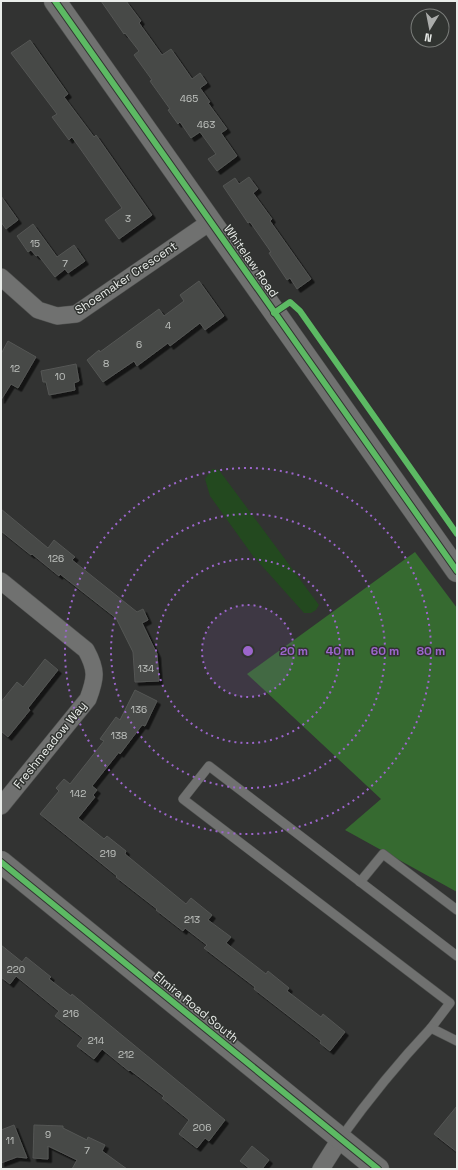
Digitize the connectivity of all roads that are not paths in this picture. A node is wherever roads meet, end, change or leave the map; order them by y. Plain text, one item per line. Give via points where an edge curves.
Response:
1 (55, 1) edge
2 (210, 222) junction
3 (1, 278) edge
4 (457, 571) edge
5 (1, 581) edge
6 (1, 806) edge
7 (1, 862) edge
8 (360, 882) junction
9 (457, 910) edge
10 (457, 956) edge
11 (432, 1028) junction
12 (457, 1041) edge
13 (340, 1139) junction
14 (321, 1169) edge
15 (378, 1169) edge

1 - 2 street, Whitelaw Road
2 - 3 street, Shoemaker Crescent via 76,314 57,316 38,310
2 - 4 street, Whitelaw Road
5 - 6 street, Freshmeadow Way via 86,650 93,663 95,682 88,699
7 - 13 street, Elmira Road South
8 - 9 lane via 383,854
8 - 10 lane
8 - 11 lane via 209,766 183,799 450,1003
11 - 12 lane
11 - 13 lane via 363,1107
13 - 14 street
13 - 15 street, Elmira Road South

